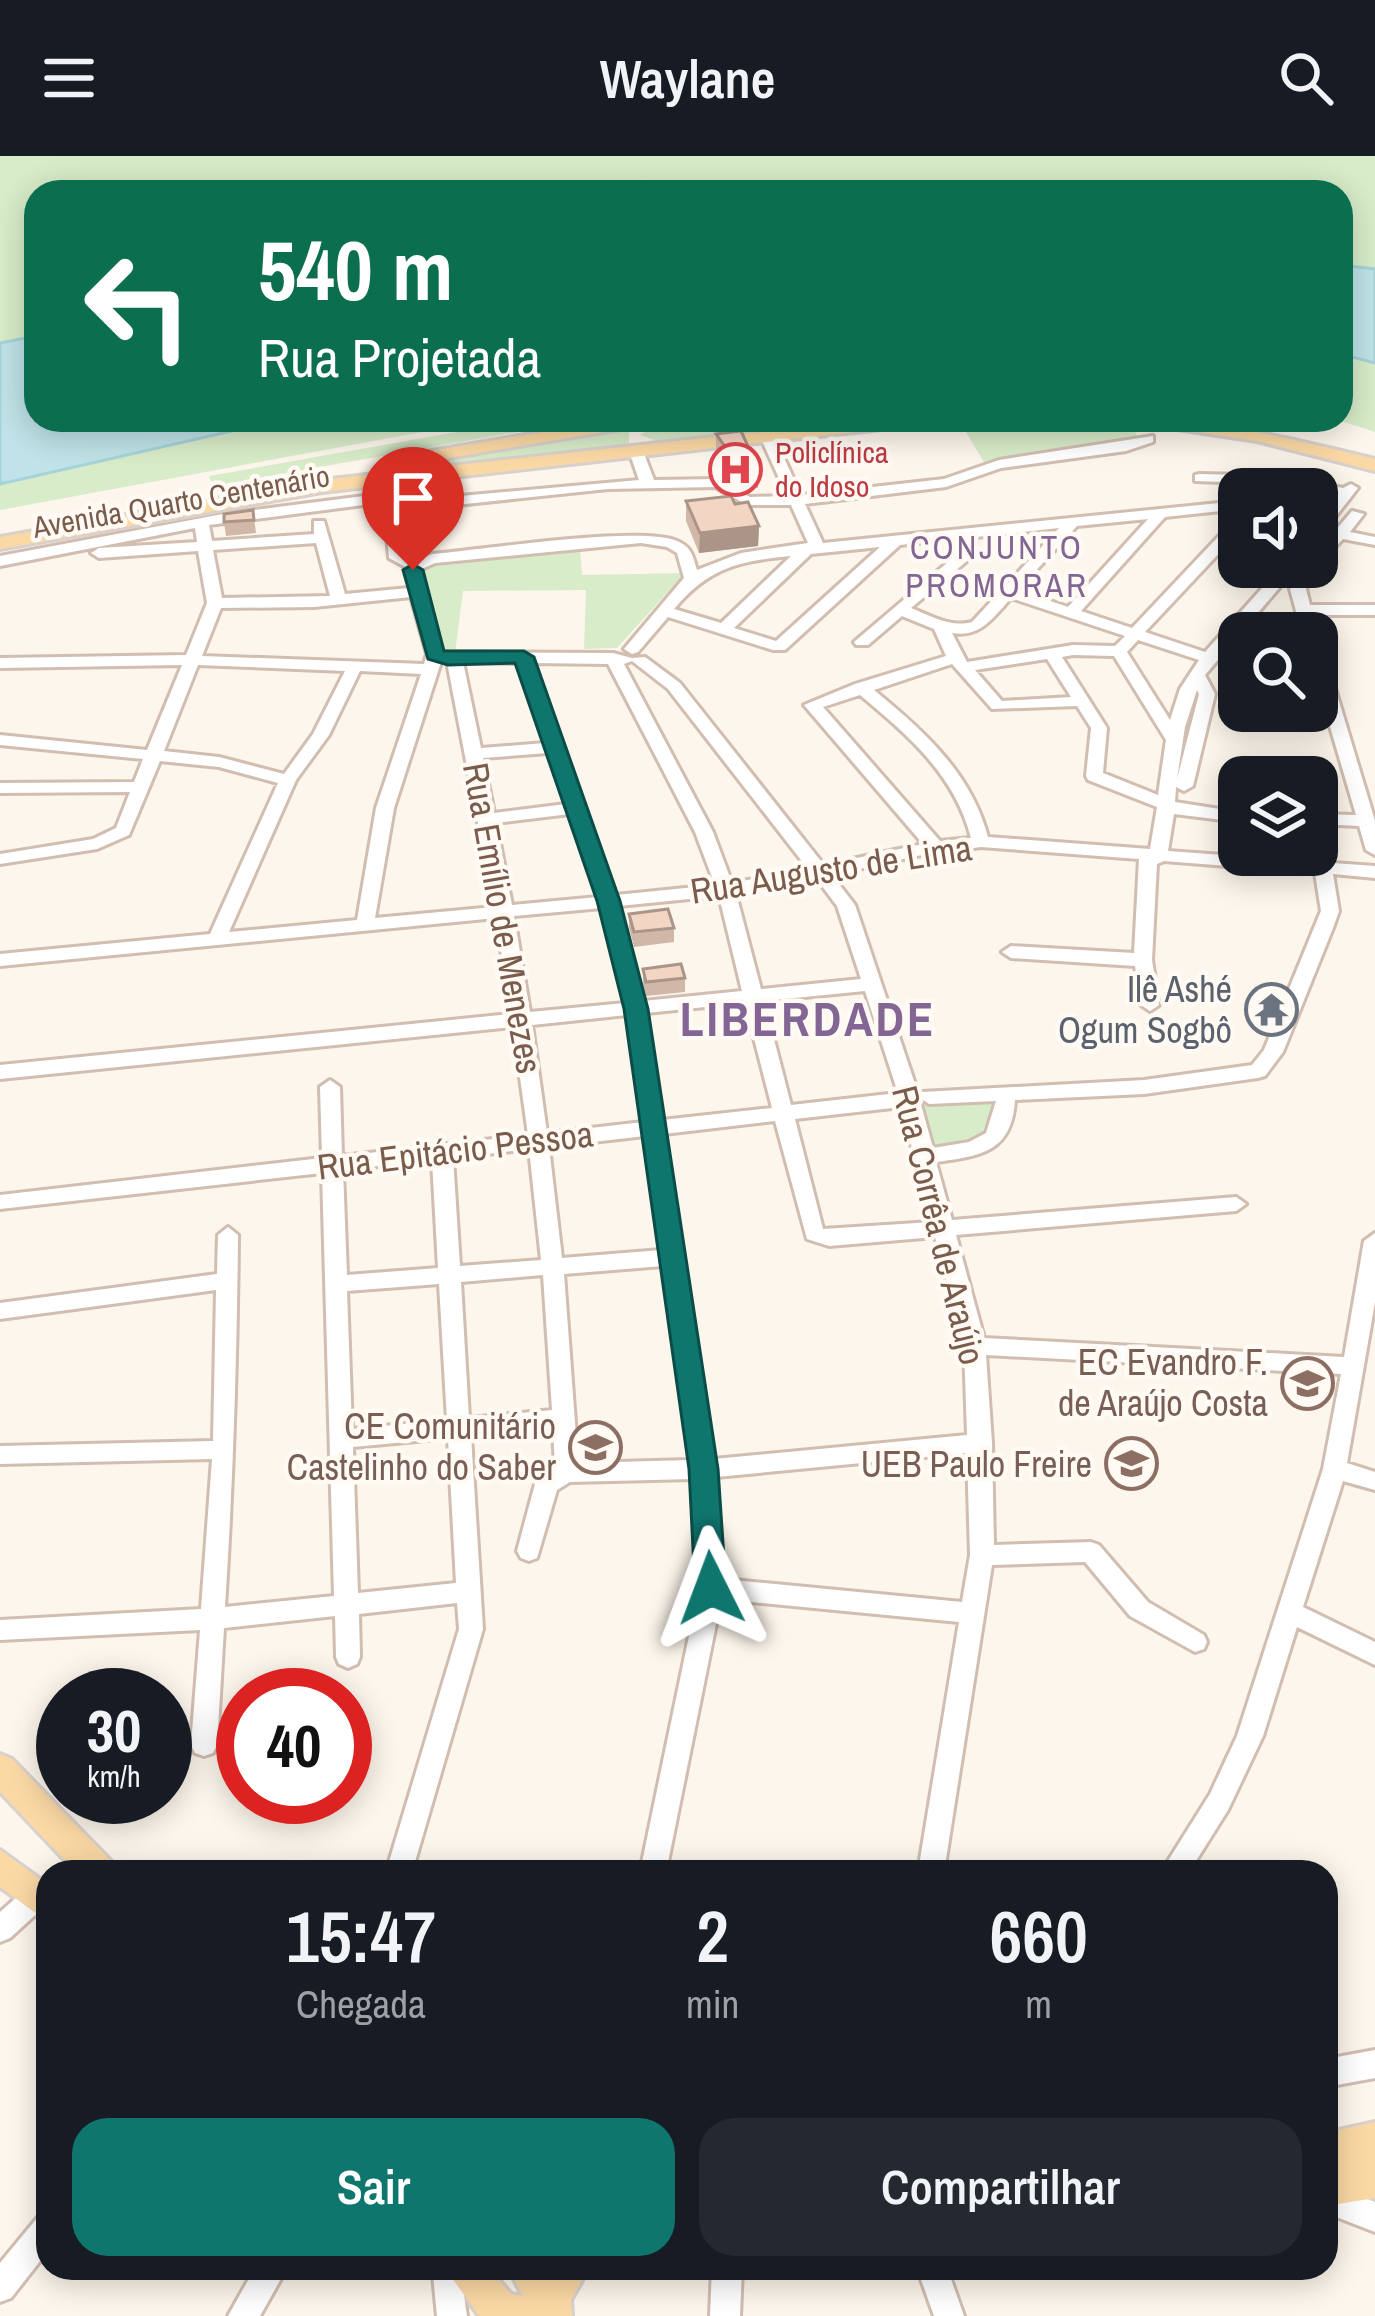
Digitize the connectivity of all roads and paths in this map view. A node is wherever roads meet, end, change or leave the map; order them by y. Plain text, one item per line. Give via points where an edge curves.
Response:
1 (578, 432) edge
2 (635, 432) edge
3 (797, 432) edge
4 (1147, 432) edge
5 (1177, 432) edge
6 (1263, 432) edge
7 (767, 436) junction
8 (660, 448) junction
9 (636, 451) junction
10 (1374, 461) edge
11 (1200, 478) dead end
12 (1218, 478) edge
13 (648, 484) junction
14 (310, 500) junction
15 (800, 500) junction
16 (392, 507) junction
17 (1218, 507) edge
18 (1162, 512) junction
19 (1338, 512) edge
20 (1355, 513) junction
21 (1375, 517) edge
22 (201, 522) junction
23 (1072, 523) junction
24 (0, 533) edge
25 (968, 533) junction
26 (1338, 534) joint
27 (320, 538) junction
28 (898, 539) junction
29 (1375, 542) edge
30 (208, 544) junction
31 (813, 546) junction
32 (1218, 546) edge
33 (2, 554) edge
34 (423, 563) junction
35 (692, 578) junction
36 (1270, 588) edge
37 (1299, 588) edge
38 (416, 592) junction
39 (1011, 593) junction
40 (338, 598) junction
41 (215, 603) junction
42 (663, 610) junction
43 (1303, 610) joint
44 (1375, 610) edge
45 (904, 611) junction
46 (1070, 614) junction
47 (941, 626) junction
48 (724, 629) junction
49 (1136, 635) junction
50 (862, 641) dead end
51 (1119, 651) junction
52 (633, 654) junction
53 (1052, 654) junction
54 (524, 657) junction
55 (1210, 659) junction
56 (194, 660) junction
57 (439, 661) junction
58 (959, 662) junction
59 (0, 663) edge
60 (355, 666) junction
61 (1197, 675) junction
62 (861, 688) junction
63 (1084, 700) junction
64 (1338, 722) edge
65 (0, 740) edge
66 (1175, 741) junction
67 (554, 747) junction
68 (476, 754) junction
69 (1348, 754) junction
70 (1375, 756) edge
71 (155, 757) junction
72 (288, 779) junction
73 (142, 787) junction
74 (0, 788) edge
75 (575, 808) junction
76 (1175, 808) junction
77 (1218, 814) edge
78 (485, 819) junction
79 (1338, 822) edge
80 (1369, 826) edge
81 (981, 842) junction
82 (934, 845) junction
83 (1375, 850) edge
84 (1153, 858) junction
85 (0, 859) edge
86 (1218, 863) edge
87 (1338, 871) edge
88 (819, 872) junction
89 (1375, 872) edge
90 (1325, 876) edge
91 (726, 890) junction
92 (609, 901) junction
93 (503, 913) junction
94 (365, 926) junction
95 (216, 940) junction
96 (1011, 952) dead end
97 (0, 960) edge
98 (1143, 960) junction
99 (873, 984) junction
100 (752, 996) junction
101 (1150, 1005) dead end
102 (636, 1009) junction
103 (522, 1022) junction
104 (0, 1072) edge
105 (330, 1087) dead end
106 (1006, 1094) junction
107 (919, 1098) junction
108 (780, 1111) junction
109 (650, 1125) junction
110 (541, 1140) junction
111 (442, 1151) junction
112 (926, 1156) junction
113 (334, 1165) junction
114 (0, 1202) edge
115 (1236, 1204) dead end
116 (944, 1226) junction
117 (228, 1235) dead end
118 (1375, 1241) edge
119 (672, 1256) junction
120 (554, 1265) junction
121 (448, 1274) junction
122 (229, 1280) junction
123 (338, 1284) junction
124 (0, 1311) edge
125 (975, 1346) junction
126 (1353, 1366) junction
127 (565, 1418) junction
128 (454, 1426) junction
129 (339, 1439) junction
130 (981, 1443) junction
131 (224, 1450) junction
132 (0, 1455) edge
133 (704, 1469) junction
134 (1335, 1469) junction
135 (567, 1473) junction
136 (1375, 1481) edge
137 (529, 1551) dead end
138 (982, 1555) junction
139 (711, 1588) junction
140 (465, 1592) junction
141 (345, 1604) junction
142 (1289, 1611) junction
143 (973, 1613) junction
144 (212, 1618) junction
145 (0, 1630) edge
146 (1195, 1642) dead end
147 (1375, 1654) edge
148 (348, 1657) dead end
149 (204, 1745) dead end
150 (0, 1771) edge
151 (0, 1786) edge
152 (87, 1860) edge
153 (403, 1860) edge
154 (655, 1860) edge
155 (933, 1860) edge
156 (1182, 1860) edge
157 (0, 1866) edge
158 (36, 1896) edge
159 (36, 1905) edge
160 (0, 1929) edge
161 (1375, 2064) edge
162 (1338, 2071) edge
163 (1375, 2141) edge
164 (1338, 2149) edge
165 (1375, 2179) edge
166 (1338, 2185) edge
167 (1338, 2202) edge
168 (1375, 2216) edge
169 (36, 2242) edge
170 (265, 2280) edge
171 (452, 2280) edge
172 (457, 2280) edge
173 (464, 2280) edge
174 (726, 2280) edge
175 (936, 2280) edge
176 (0, 2287) edge
177 (544, 2293) edge
178 (243, 2316) edge
179 (452, 2316) edge
180 (476, 2316) edge
181 (724, 2316) edge
182 (949, 2316) edge

1 - 24 main road, Avenida Quarto Centenário
2 - 8 main road
3 - 7 main road, Avenida Quarto Centenário
4 - 15 street via 1126,447 999,464 946,483
5 - 10 main road via 1270,439
6 - 10 main road
7 - 8 main road, Avenida Quarto Centenário
7 - 15 street
8 - 9 main road, Avenida Quarto Centenário
9 - 13 street
9 - 14 main road, Avenida Quarto Centenário
11 - 12 street
13 - 15 street via 718,483 747,501
13 - 16 street
14 - 16 street
14 - 22 street
14 - 27 street
14 - 33 main road, Avenida Quarto Centenário via 270,495
15 - 31 street
16 - 34 street via 397,558
17 - 18 street
18 - 23 street
18 - 46 street
19 - 20 street
20 - 21 street
20 - 26 street
22 - 30 street
22 - 33 street
23 - 25 street
23 - 39 street
25 - 28 street
25 - 45 street via 969,551
26 - 29 street
27 - 30 street
27 - 40 street
28 - 31 street
28 - 48 street via 782,646
30 - 33 street
30 - 41 street
31 - 35 street via 746,556
31 - 48 street
32 - 49 street
34 - 35 street via 640,539 678,547
34 - 38 street, Rua Emílio de Menezes
35 - 42 street
36 - 55 street
37 - 43 street
38 - 40 street
38 - 57 street, Rua Emílio de Menezes
39 - 46 street
39 - 47 street via 970,629
40 - 41 street
41 - 56 street
42 - 48 street
42 - 52 street
43 - 44 street
45 - 47 street
45 - 50 street
46 - 49 street
47 - 58 street
49 - 51 street
49 - 55 street
51 - 53 street
51 - 66 street
52 - 54 street
52 - 88 street, Rua Corrêa de Araújo via 674,686
52 - 91 street via 616,673 704,832
53 - 58 street
53 - 63 street
54 - 57 street
54 - 67 street
55 - 61 street
56 - 59 street
56 - 60 street
56 - 71 street
57 - 60 street
57 - 68 street, Rua Emílio de Menezes
57 - 94 street via 385,808
58 - 62 street
58 - 63 street via 998,706
60 - 72 street via 321,736
61 - 66 street
61 - 76 street via 1207,694
62 - 81 street via 946,768 976,814
62 - 82 street via 814,701 814,709
63 - 76 street via 1099,728 1094,776
64 - 69 street
65 - 71 street
66 - 76 street
67 - 68 street
67 - 75 street
68 - 78 street, Rua Emílio de Menezes
69 - 70 street
69 - 80 street
71 - 72 street
71 - 73 street
72 - 95 street
73 - 74 street
73 - 85 street via 123,831 97,844
75 - 78 street
75 - 92 street
76 - 77 street
76 - 84 street
78 - 93 street, Rua Emílio de Menezes
79 - 80 street
80 - 83 street
81 - 82 street, Rua Augusto de Lima
81 - 84 street, Rua Augusto de Lima
82 - 88 street, Rua Augusto de Lima
84 - 86 street, Rua Augusto de Lima
84 - 98 street
87 - 89 street, Rua Augusto de Lima
88 - 91 street, Rua Augusto de Lima
88 - 99 street, Rua Corrêa de Araújo via 846,904
90 - 106 street, Rua Epitácio Pessoa via 1330,910 1258,1071
91 - 92 street, Rua Augusto de Lima
91 - 100 street
92 - 93 street, Rua Augusto de Lima
92 - 102 street
93 - 94 street, Rua Augusto de Lima
93 - 103 street, Rua Emílio de Menezes
94 - 95 street, Rua Augusto de Lima
95 - 97 street, Rua Augusto de Lima
96 - 98 street
98 - 101 street
99 - 100 street
99 - 107 street, Rua Corrêa de Araújo
100 - 102 street
100 - 108 street
102 - 103 street
102 - 109 street
103 - 104 street
103 - 110 street, Rua Emílio de Menezes
105 - 113 street
106 - 107 street, Rua Epitácio Pessoa
106 - 112 street via 1004,1126 992,1141
107 - 108 street, Rua Epitácio Pessoa
107 - 112 street, Rua Corrêa de Araújo
108 - 109 street, Rua Epitácio Pessoa
108 - 116 street via 814,1234
109 - 110 street, Rua Epitácio Pessoa
109 - 119 street
110 - 111 street, Rua Epitácio Pessoa
110 - 120 street, Rua Emílio de Menezes
111 - 113 street, Rua Epitácio Pessoa
111 - 121 street
112 - 116 street, Rua Corrêa de Araújo
113 - 114 street, Rua Epitácio Pessoa
113 - 123 street
115 - 116 street
116 - 125 street, Rua Corrêa de Araújo
117 - 122 street
118 - 126 street
119 - 120 street
119 - 133 street
120 - 121 street
120 - 127 street, Rua Emílio de Menezes
121 - 123 street
121 - 128 street
122 - 124 street
122 - 131 street
123 - 129 street
125 - 126 street
125 - 130 street, Rua Corrêa de Araújo
126 - 134 street
127 - 128 street
127 - 135 street, Rua Emílio de Menezes
128 - 129 street
128 - 140 street
129 - 141 street
130 - 133 street
130 - 138 street, Rua Corrêa de Araújo
131 - 132 street
131 - 144 street
133 - 135 street
133 - 139 street
134 - 136 street
134 - 142 street
135 - 137 street via 547,1484
138 - 143 street, Rua Corrêa de Araújo
138 - 146 street via 1091,1552 1139,1609
139 - 143 street
139 - 154 street
140 - 141 street
140 - 153 street via 466,1651
141 - 144 street
141 - 148 street
142 - 147 street
142 - 156 street via 1250,1736
143 - 155 street, Rua Corrêa de Araújo
144 - 145 street
144 - 149 street
150 - 151 main road
150 - 152 main road
157 - 158 main road
159 - 160 street
161 - 162 street
163 - 164 main road
165 - 166 main road
167 - 168 street
169 - 176 street
170 - 178 street
171 - 179 street
172 - 180 main road
173 - 177 main road via 500,2311
174 - 181 street
175 - 182 street

